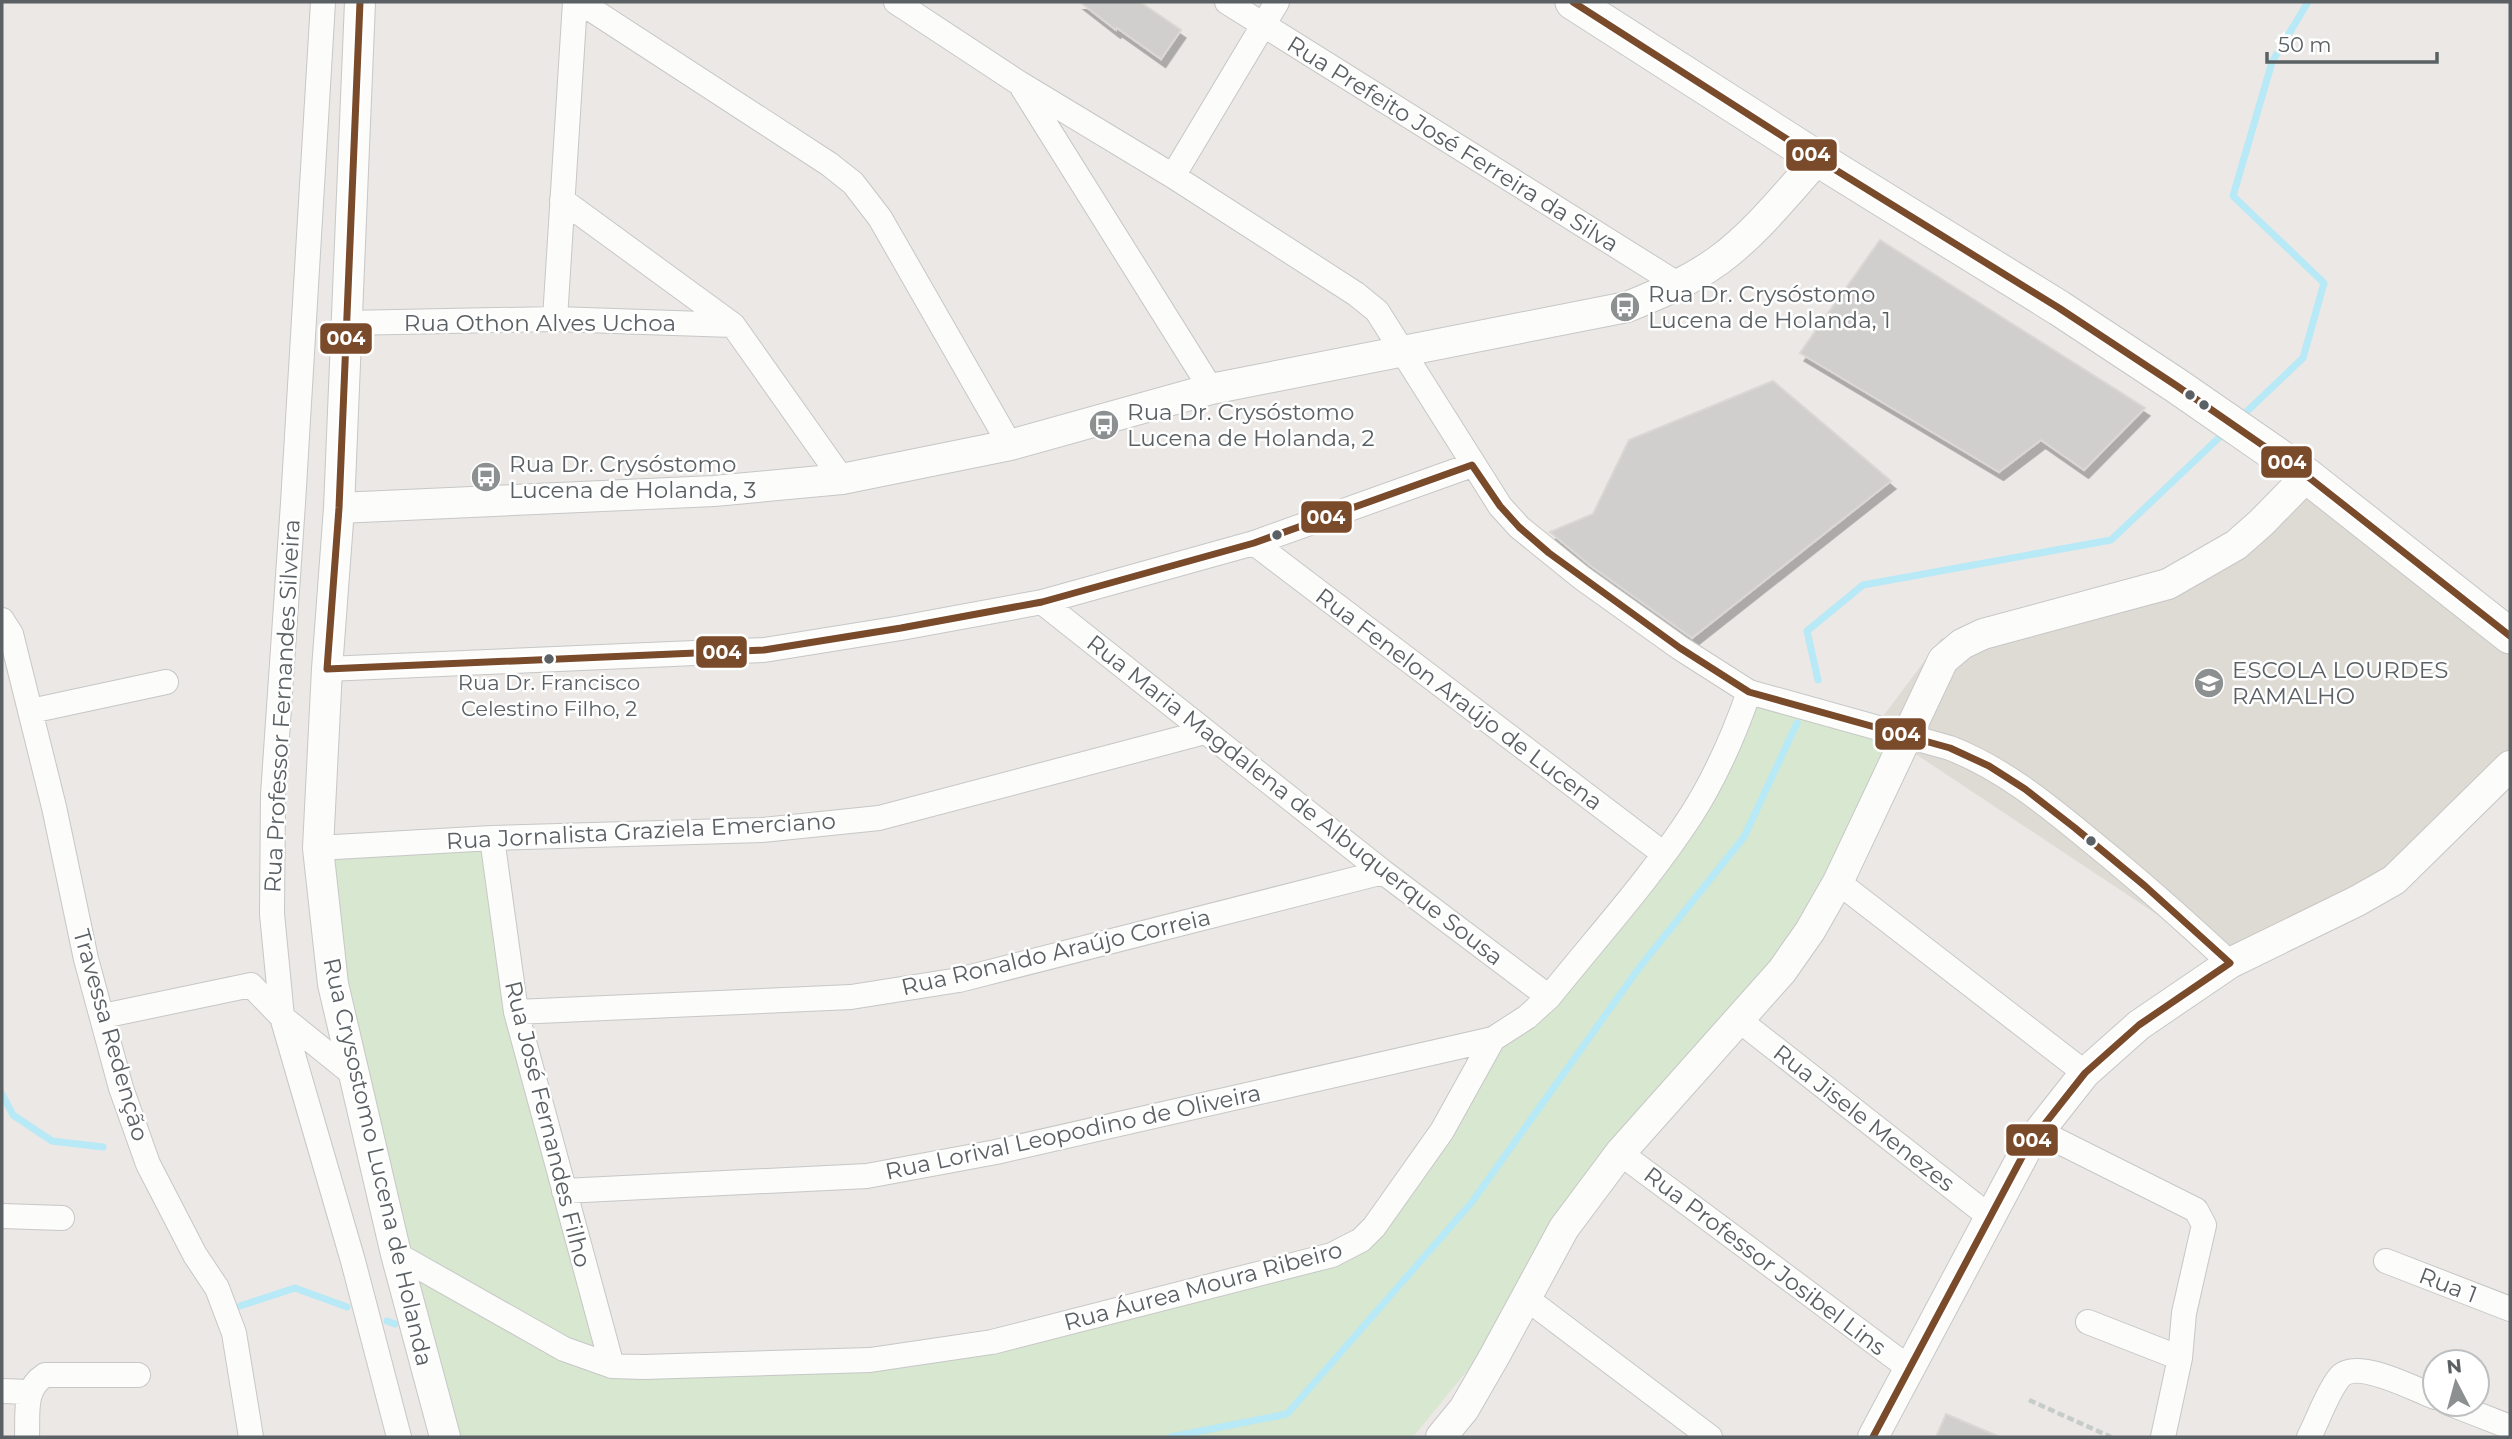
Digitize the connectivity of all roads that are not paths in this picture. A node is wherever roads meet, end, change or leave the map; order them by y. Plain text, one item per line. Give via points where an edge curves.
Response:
1 (323, 2) edge
2 (360, 2) edge
3 (577, 2) edge
4 (896, 2) edge
5 (1227, 2) edge
6 (1277, 2) edge
7 (1573, 2) edge
8 (1264, 25) junction
9 (1019, 83) junction
10 (1818, 159) junction
11 (1173, 176) junction
12 (562, 200) junction
13 (1679, 285) junction
14 (555, 318) junction
15 (346, 323) junction
16 (733, 325) junction
17 (1403, 349) junction
18 (1211, 389) junction
19 (1010, 445) junction
20 (1472, 465) junction
21 (2307, 475) junction
22 (842, 478) junction
23 (339, 508) junction
24 (1254, 543) junction
25 (1042, 602) junction
26 (2, 620) edge
27 (2510, 636) edge
28 (327, 669) junction
29 (166, 682) dead end
30 (1749, 692) junction
31 (31, 711) junction
32 (1205, 733) junction
33 (1908, 736) junction
34 (2510, 766) edge
35 (492, 838) junction
36 (318, 848) junction
37 (1664, 854) junction
38 (1382, 872) junction
39 (1838, 882) junction
40 (2230, 963) junction
41 (1549, 997) junction
42 (516, 1012) junction
43 (103, 1016) junction
44 (282, 1017) junction
45 (1739, 1020) junction
46 (1493, 1039) junction
47 (2085, 1073) junction
48 (354, 1075) junction
49 (2038, 1131) junction
50 (1620, 1153) junction
51 (564, 1191) junction
52 (2, 1216) edge
53 (1990, 1217) junction
54 (62, 1219) dead end
55 (396, 1254) junction
56 (2386, 1261) dead end
57 (1526, 1298) junction
58 (2510, 1310) edge
59 (2088, 1322) dead end
60 (2180, 1358) junction
61 (612, 1366) junction
62 (1909, 1368) junction
63 (138, 1375) dead end
64 (2, 1391) edge
65 (29, 1392) junction
66 (2421, 1392) edge
67 (2487, 1418) edge
68 (2510, 1427) edge
69 (27, 1437) edge
70 (251, 1437) edge
71 (399, 1437) edge
72 (445, 1437) edge
73 (1441, 1437) edge
74 (1710, 1437) edge
75 (1873, 1437) edge
76 (2163, 1437) edge
77 (2309, 1437) edge

1 - 44 street, Rua Professor Fernandes Silveira via 273,795 272,914
2 - 15 street, Rua Crysostomo Lucena de Holanda
3 - 12 street
3 - 19 street via 853,183 880,218
4 - 9 street
5 - 8 street, Rua Prefeito José Ferreira da Silva
6 - 8 street
7 - 10 main road
8 - 11 street
8 - 13 street, Rua Prefeito José Ferreira da Silva
9 - 11 street
9 - 18 street
10 - 13 street via 1739,243
10 - 21 main road via 2059,308
11 - 17 street via 1356,294 1377,311
12 - 14 street
12 - 16 street
13 - 17 street via 1627,307
14 - 15 street, Rua Othon Alves Uchoa
14 - 16 street, Rua Othon Alves Uchoa
15 - 23 street, Rua Crysostomo Lucena de Holanda
16 - 22 street
17 - 18 street
17 - 20 street
18 - 19 street
19 - 22 street
20 - 24 street
20 - 30 street via 1500,506 1539,544 1679,648
21 - 27 main road
21 - 33 street via 2236,545 2168,584 1983,634 1962,644 1943,660
22 - 23 street via 714,491
23 - 28 street, Rua Crysostomo Lucena de Holanda
24 - 25 street
24 - 37 street, Rua Fenelon Araújo de Lucena
25 - 28 street via 764,650
25 - 32 street, Rua Maria Magdalena de Albuquerque Sousa
26 - 31 street, Travessa Redenção via 11,634
28 - 36 street, Rua Crysostomo Lucena de Holanda
29 - 31 street
30 - 33 street
30 - 37 street, Rua Áurea Moura Ribeiro via 1717,769
31 - 43 street, Travessa Redenção
32 - 35 street, Rua Jornalista Graziela Emerciano via 878,818 762,830
32 - 38 street, Rua Maria Magdalena de Albuquerque Sousa
33 - 39 street
33 - 40 street via 1970,755 2011,778 2163,901
34 - 40 street via 2394,880
35 - 36 street, Rua Jornalista Graziela Emerciano
35 - 42 street, Rua José Fernandes Filho
36 - 48 street, Rua Crysostomo Lucena de Holanda via 333,984
37 - 41 street, Rua Áurea Moura Ribeiro
38 - 41 street, Rua Maria Magdalena de Albuquerque Sousa
38 - 42 street, Rua Ronaldo Araújo Correia via 959,980 892,992
39 - 45 street via 1782,971
39 - 47 street
40 - 47 street via 2139,1025
41 - 46 street, Rua Áurea Moura Ribeiro
42 - 51 street, Rua José Fernandes Filho
43 - 44 street via 251,985
43 - 70 street, Travessa Redenção via 121,1088 148,1164 216,1288 234,1333
44 - 48 street
44 - 71 street, Rua Professor Fernandes Silveira
45 - 50 street
45 - 53 street, Rua Jisele Menezes
46 - 51 street, Rua Lorival Leopodino de Oliveira via 996,1152 867,1176
46 - 61 street, Rua Áurea Moura Ribeiro via 1442,1131 1374,1227 1361,1240 1332,1255 992,1342 870,1360
47 - 49 street
48 - 55 street, Rua Crysostomo Lucena de Holanda
49 - 53 street
49 - 60 street via 2196,1210 2201,1217 2204,1225 2184,1313
50 - 57 street via 1563,1228
50 - 62 street, Rua Professor Josibel Lins
51 - 61 street, Rua José Fernandes Filho
52 - 54 street
53 - 62 street
55 - 61 street, Rua Áurea Moura Ribeiro via 564,1349
55 - 72 street, Rua Crysostomo Lucena de Holanda
56 - 58 street, Rua 1
57 - 73 street via 1464,1409
57 - 74 street
59 - 60 street
60 - 76 street
62 - 75 street
63 - 65 street via 45,1375
64 - 65 street
65 - 69 street
66 - 77 street via 2354,1369 2340,1376
67 - 68 street

